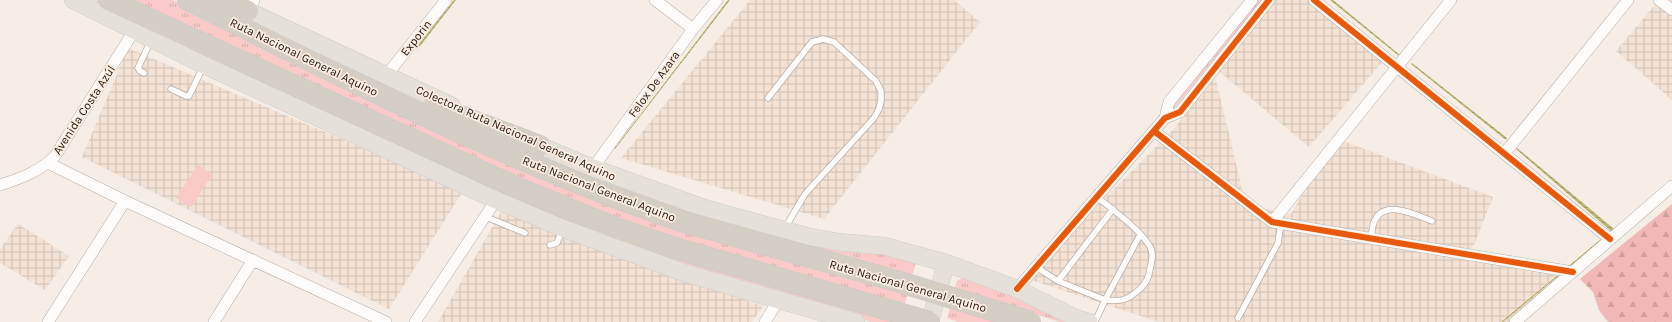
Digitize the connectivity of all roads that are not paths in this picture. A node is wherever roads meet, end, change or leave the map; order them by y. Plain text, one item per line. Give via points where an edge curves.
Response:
1 (73, 0) edge
2 (188, 0) edge
3 (224, 0) edge
4 (446, 0) edge
5 (655, 0) edge
6 (717, 0) edge
7 (1252, 0) edge
8 (1270, 0) edge
9 (1314, 0) edge
10 (1452, 0) edge
11 (1628, 0) edge
12 (1659, 0) edge
13 (114, 3) edge
14 (248, 4) edge
15 (1672, 10) edge
16 (693, 29) junction
17 (134, 30) junction
18 (151, 40) junction
19 (204, 65) junction
20 (1398, 68) junction
21 (144, 73) dead end
22 (386, 76) junction
23 (352, 81) junction
24 (171, 89) dead end
25 (768, 98) dead end
26 (311, 114) junction
27 (1165, 118) junction
28 (1154, 132) junction
29 (540, 146) junction
30 (1504, 154) junction
31 (48, 163) junction
32 (593, 168) junction
33 (0, 184) edge
34 (1672, 186) edge
35 (1097, 197) junction
36 (496, 200) junction
37 (125, 201) junction
38 (1113, 209) junction
39 (486, 217) junction
40 (1432, 221) dead end
41 (1277, 223) junction
42 (562, 228) junction
43 (784, 230) junction
44 (525, 233) dead end
45 (1140, 235) junction
46 (1371, 238) junction
47 (1610, 239) junction
48 (550, 245) dead end
49 (253, 260) junction
50 (946, 263) junction
51 (1036, 267) junction
52 (1573, 272) junction
53 (1058, 281) junction
54 (1017, 289) junction
55 (779, 299) junction
56 (1105, 300) junction
57 (1238, 318) dead end
58 (48, 322) edge
59 (214, 322) edge
60 (386, 322) edge
61 (416, 322) edge
62 (765, 322) edge
63 (856, 322) edge
64 (930, 322) edge
65 (1031, 322) edge
66 (1089, 322) edge
67 (1095, 322) edge
68 (1515, 322) edge

1 - 17 main road
2 - 23 highway, Ruta Nacional General Aquino
3 - 14 highway
4 - 22 street, Exporin
5 - 16 street
6 - 16 street, Felox De Azara
7 - 27 street via 1169,102
8 - 27 street via 1180,112
9 - 20 street
10 - 20 street
11 - 30 street
12 - 15 street
13 - 26 main road
13 - 64 highway, bridge via 522,190 615,228 678,249
14 - 22 main road, Colectora Ruta Nacional General Aquino
16 - 32 street, Felox De Azara
17 - 18 main road
17 - 31 street, Avenida Costa Azúl via 55,156
18 - 19 main road
18 - 21 lane via 138,68
19 - 24 lane via 189,96
19 - 26 main road
20 - 30 street
20 - 41 street
22 - 29 main road, Colectora Ruta Nacional General Aquino
23 - 29 highway via 405,95
23 - 65 highway, Ruta Nacional General Aquino, bridge via 575,182 634,205
25 - 43 lane via 812,42 823,39 834,42 850,56 876,81 881,91 879,109 874,118 805,194
26 - 36 main road
27 - 28 street
28 - 35 street
28 - 41 street
29 - 32 main road, Colectora Ruta Nacional General Aquino
30 - 47 street
31 - 33 street, Avenida Costa Azúl via 24,177
31 - 37 street
32 - 43 main road, Colectora Ruta Nacional General Aquino via 700,207
34 - 47 street
35 - 38 lane
35 - 51 street
36 - 39 street
36 - 42 main road
37 - 49 street
37 - 58 street
38 - 45 lane
38 - 53 lane
39 - 44 lane
39 - 61 street
40 - 46 lane via 1406,212 1386,211 1374,220
41 - 46 street
41 - 57 lane via 1278,243
42 - 48 lane via 558,241
42 - 55 main road via 685,273
43 - 50 main road, Colectora Ruta Nacional General Aquino via 838,242 884,246
45 - 56 lane
45 - 56 lane via 1150,245 1152,253 1149,276 1131,297 1118,302
46 - 52 street
47 - 52 street
49 - 59 street
49 - 60 street
50 - 54 main road, Colectora Ruta Nacional General Aquino
50 - 64 main road
51 - 53 lane
51 - 54 street
52 - 68 street
53 - 56 lane
54 - 66 main road, Colectora Ruta Nacional General Aquino
55 - 62 street
55 - 63 main road
56 - 67 lane

